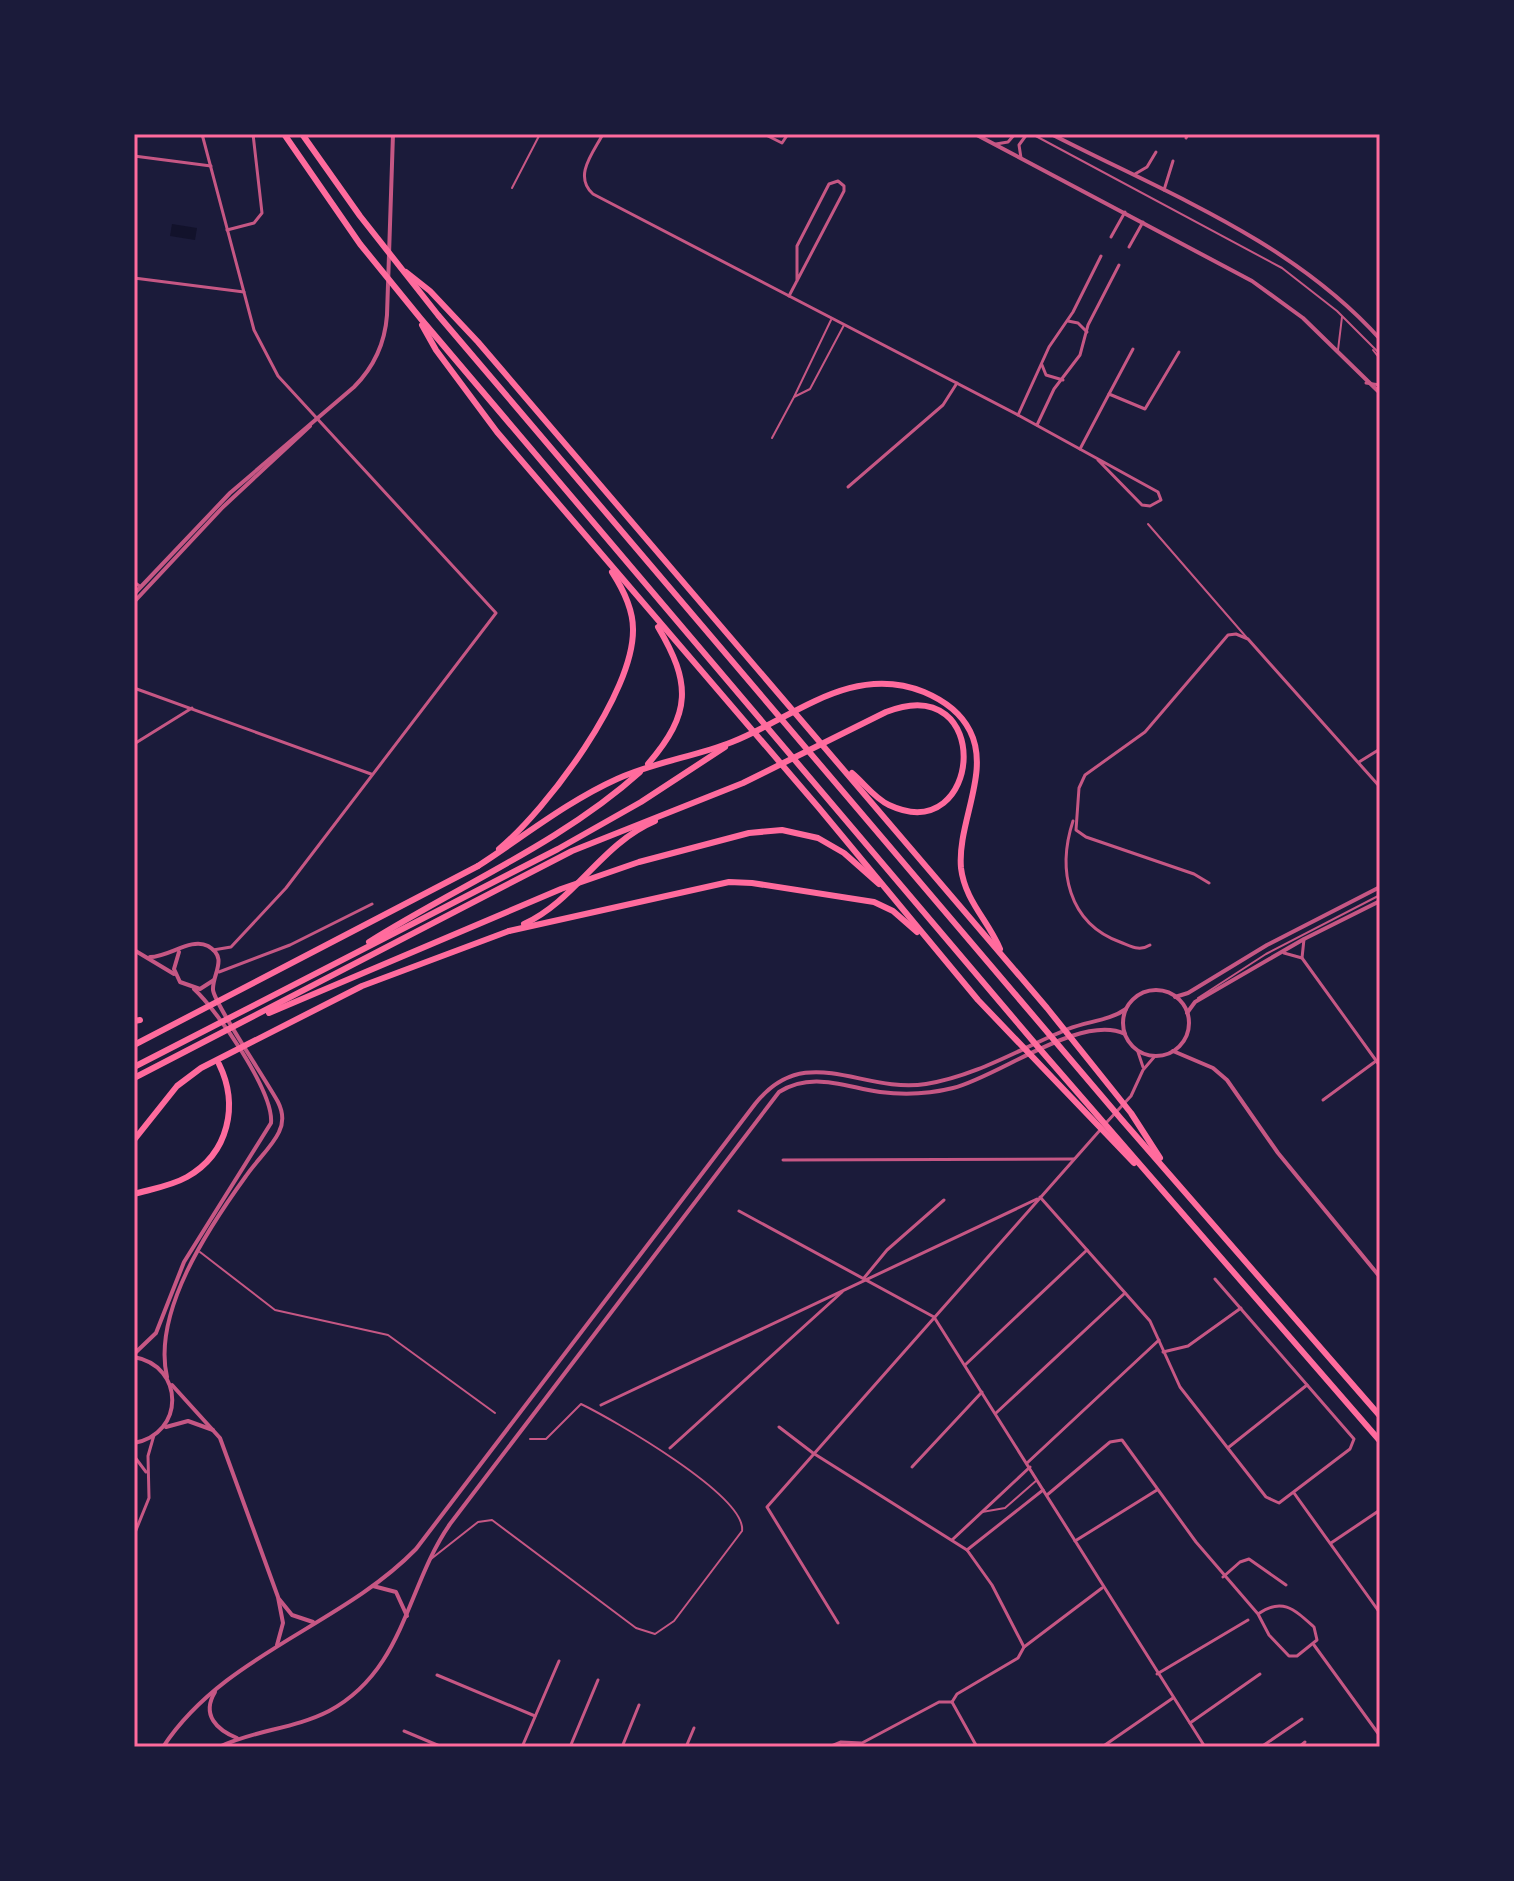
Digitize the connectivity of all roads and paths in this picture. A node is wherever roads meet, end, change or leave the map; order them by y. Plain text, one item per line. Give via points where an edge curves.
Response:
1 (202, 134) edge
2 (253, 134) edge
3 (284, 134) edge
4 (302, 134) edge
5 (393, 134) edge
6 (540, 134) edge
7 (603, 134) edge
8 (764, 134) edge
9 (788, 134) edge
10 (975, 134) edge
11 (1015, 134) edge
12 (1029, 134) edge
13 (1051, 134) edge
14 (992, 144) junction
15 (1156, 152) dead end
16 (134, 156) edge
17 (1021, 158) junction
18 (1173, 161) dead end
19 (211, 166) junction
20 (1134, 175) junction
21 (512, 188) dead end
22 (1164, 190) junction
23 (1125, 212) junction
24 (1143, 222) junction
25 (227, 230) junction
26 (1111, 237) dead end
27 (1129, 247) dead end
28 (1101, 256) dead end
29 (1119, 265) dead end
30 (400, 267) junction
31 (134, 278) edge
32 (797, 281) junction
33 (244, 292) junction
34 (789, 296) junction
35 (1342, 316) junction
36 (421, 319) junction
37 (832, 319) junction
38 (1065, 321) junction
39 (844, 325) junction
40 (1087, 332) junction
41 (1380, 339) edge
42 (1371, 346) junction
43 (1133, 349) dead end
44 (1338, 350) junction
45 (1179, 352) dead end
46 (1380, 354) edge
47 (1380, 359) edge
48 (1041, 362) junction
49 (1063, 380) junction
50 (957, 383) junction
51 (1366, 383) junction
52 (1380, 385) edge
53 (1380, 393) edge
54 (1109, 394) junction
55 (794, 397) junction
56 (1018, 415) junction
57 (317, 419) junction
58 (1037, 425) junction
59 (772, 438) dead end
60 (1080, 449) junction
61 (1098, 460) junction
62 (1128, 476) junction
63 (848, 487) dead end
64 (1122, 487) junction
65 (1148, 524) dead end
66 (602, 555) junction
67 (134, 582) edge
68 (141, 587) junction
69 (134, 594) edge
70 (134, 602) edge
71 (650, 613) junction
72 (1248, 639) junction
73 (134, 688) edge
74 (194, 707) junction
75 (737, 740) junction
76 (134, 744) edge
77 (1380, 749) edge
78 (834, 757) junction
79 (1358, 763) junction
80 (371, 774) junction
81 (1380, 787) edge
82 (697, 802) junction
83 (1075, 814) junction
84 (478, 866) junction
85 (1209, 883) dead end
86 (1380, 887) edge
87 (1380, 898) edge
88 (896, 900) junction
89 (372, 904) dead end
90 (509, 931) junction
91 (1304, 939) junction
92 (931, 944) junction
93 (1150, 945) dead end
94 (210, 947) junction
95 (134, 950) edge
96 (180, 950) junction
97 (1281, 953) junction
98 (1003, 956) junction
99 (150, 957) junction
100 (1302, 958) junction
101 (333, 964) junction
102 (176, 975) junction
103 (218, 975) junction
104 (194, 989) junction
105 (1175, 997) junction
106 (1195, 1002) junction
107 (1126, 1009) junction
108 (1187, 1013) junction
109 (251, 1019) junction
110 (1125, 1034) junction
111 (1184, 1040) junction
112 (134, 1045) edge
113 (1173, 1051) junction
114 (1138, 1052) junction
115 (1155, 1056) junction
116 (1191, 1057) junction
117 (1376, 1061) junction
118 (219, 1064) dead end
119 (1380, 1066) edge
120 (134, 1067) edge
121 (1143, 1070) junction
122 (134, 1078) edge
123 (1323, 1100) dead end
124 (1109, 1134) junction
125 (134, 1140) edge
126 (1074, 1159) junction
127 (783, 1160) dead end
128 (1171, 1176) junction
129 (134, 1194) edge
130 (1040, 1197) junction
131 (944, 1200) dead end
132 (1012, 1209) junction
133 (739, 1211) dead end
134 (1022, 1218) junction
135 (1087, 1250) junction
136 (199, 1252) junction
137 (1380, 1277) edge
138 (864, 1278) junction
139 (1215, 1279) dead end
140 (847, 1288) junction
141 (1125, 1292) junction
142 (1241, 1308) junction
143 (934, 1317) junction
144 (1159, 1340) junction
145 (1163, 1352) junction
146 (134, 1355) edge
147 (965, 1366) junction
148 (167, 1377) junction
149 (172, 1385) junction
150 (1307, 1385) junction
151 (982, 1392) junction
152 (601, 1405) dead end
153 (495, 1413) dead end
154 (996, 1413) junction
155 (1380, 1416) edge
156 (779, 1427) dead end
157 (162, 1429) junction
158 (215, 1432) junction
159 (154, 1435) junction
160 (530, 1439) dead end
161 (1380, 1441) edge
162 (134, 1443) edge
163 (1229, 1447) junction
164 (670, 1448) dead end
165 (813, 1453) junction
166 (134, 1456) edge
167 (1028, 1465) junction
168 (912, 1467) dead end
169 (148, 1475) junction
170 (1038, 1479) junction
171 (1158, 1489) junction
172 (1044, 1490) junction
173 (1294, 1493) junction
174 (1047, 1495) junction
175 (1380, 1510) edge
176 (980, 1512) junction
177 (134, 1535) edge
178 (952, 1540) junction
179 (1075, 1541) junction
180 (1330, 1543) junction
181 (967, 1550) junction
182 (428, 1563) junction
183 (1223, 1577) junction
184 (1286, 1585) dead end
185 (371, 1586) junction
186 (1102, 1588) junction
187 (278, 1597) junction
188 (1380, 1613) edge
189 (1258, 1614) junction
190 (407, 1619) junction
191 (1248, 1620) dead end
192 (315, 1622) junction
193 (838, 1623) dead end
194 (276, 1647) junction
195 (1024, 1647) junction
196 (1315, 1647) junction
197 (559, 1661) dead end
198 (1157, 1674) junction
199 (1260, 1674) dead end
200 (437, 1675) dead end
201 (598, 1680) dead end
202 (221, 1684) junction
203 (1173, 1698) junction
204 (952, 1702) junction
205 (639, 1705) dead end
206 (535, 1716) junction
207 (1302, 1719) dead end
208 (1190, 1723) junction
209 (694, 1728) dead end
210 (404, 1731) dead end
211 (1380, 1736) edge
212 (237, 1738) junction
213 (1305, 1742) dead end
214 (163, 1747) edge
215 (219, 1747) edge
216 (442, 1747) edge
217 (522, 1747) edge
218 (570, 1747) edge
219 (622, 1747) edge
220 (686, 1747) edge
221 (829, 1747) edge
222 (977, 1747) edge
223 (1102, 1747) edge
224 (1205, 1747) edge
225 (1261, 1747) edge
226 (1299, 1747) edge

1 - 19 street
2 - 25 street via 261,215 252,224
3 - 36 highway via 360,244
4 - 30 highway
5 - 57 street via 386,324 379,350 360,381
6 - 21 lane
7 - 34 street via 584,172 590,192
8 - 9 street via 782,143
10 - 14 street
11 - 14 street via 1008,142
12 - 17 street via 1018,146
12 - 35 lane via 1269,260
13 - 20 street
14 - 17 street
15 - 20 street
16 - 19 street
17 - 23 street
18 - 22 street
19 - 25 street
20 - 22 street
22 - 41 street via 1286,257
23 - 24 street
23 - 26 street
24 - 27 street
24 - 44 street via 1264,288
25 - 33 street
28 - 38 street
29 - 40 street
30 - 78 highway via 478,342
30 - 128 highway
31 - 33 street
32 - 32 street via 844,191 838,181 829,184 797,246
32 - 34 street
33 - 57 street via 265,355
34 - 37 street
35 - 42 lane
35 - 44 lane
36 - 66 highway via 432,345 497,432
36 - 124 highway
37 - 39 street
37 - 55 lane
38 - 40 street via 1078,323
38 - 48 street
39 - 50 street
39 - 55 lane via 810,389
40 - 49 street via 1078,359
42 - 46 lane
42 - 47 lane
43 - 54 street
44 - 51 street
45 - 54 street via 1148,408
48 - 49 street via 1046,375
48 - 56 street
49 - 58 street
50 - 56 street
50 - 63 street via 943,405
51 - 52 street
51 - 53 street
54 - 60 street
55 - 59 lane
56 - 58 street
57 - 68 street via 210,512
57 - 70 street
57 - 80 street via 496,613
58 - 60 street
60 - 61 street
61 - 62 street
61 - 64 street
62 - 64 street
62 - 64 street via 1159,493 1161,500 1144,506
65 - 72 lane
66 - 71 highway
66 - 84 highway via 632,613 627,663 565,779 529,822
67 - 68 street
68 - 69 street
71 - 88 highway
71 - 101 highway via 679,665 683,694 676,722 648,765 588,811
72 - 79 street
72 - 83 street via 1236,634 1222,641 1144,734 1087,773
73 - 74 street
74 - 76 street
74 - 80 street
75 - 84 highway via 625,776
75 - 98 highway via 852,686 899,686 938,699 973,737 977,763 962,837 962,872 970,899
75 - 101 highway via 608,822
77 - 79 street
78 - 82 highway via 884,803 920,811 954,792 963,778 965,755 948,718 930,706 903,706
78 - 98 highway
79 - 81 street
80 - 94 street via 286,888 238,940 224,951
82 - 90 highway via 632,831 566,895
82 - 109 highway via 572,851
83 - 85 street via 1075,829 1084,836
83 - 93 street via 1064,863 1072,899 1103,935 1139,949
84 - 112 highway
86 - 105 street
87 - 91 street
87 - 106 lane via 1266,954 1210,987
88 - 92 highway
88 - 109 highway via 844,853 818,838 788,830 757,831 561,889
89 - 103 street
90 - 92 highway via 701,886 748,882 874,902 893,911
90 - 125 highway via 397,970 201,1068 177,1086
91 - 97 street
91 - 100 street
92 - 124 highway via 1008,1034
94 - 96 street via 194,943
94 - 103 street via 218,958
95 - 99 street
96 - 99 street
96 - 102 street via 174,962
97 - 100 street
97 - 106 street
98 - 128 highway via 1131,1113
99 - 102 street
100 - 117 street
101 - 120 highway
102 - 104 street
103 - 104 street via 207,987
103 - 136 street via 216,998 278,1102 282,1119 278,1135 243,1179
104 - 146 street via 210,1005 267,1098 271,1123 184,1262 156,1333
105 - 107 street via 1150,991
105 - 108 street
106 - 108 street
107 - 110 street
107 - 185 street via 945,1080 898,1085 812,1071 776,1083 435,1528
108 - 111 street
109 - 122 highway
110 - 114 street
110 - 182 street via 1081,1033 978,1079 935,1092 892,1093 809,1080 779,1092 459,1511
111 - 113 street
111 - 116 street
113 - 115 street
113 - 116 street
114 - 115 street
114 - 121 street
115 - 121 street
116 - 137 street via 1229,1082 1278,1153
117 - 119 street
117 - 123 street
118 - 129 highway via 230,1104 218,1148 188,1176
121 - 126 street via 1129,1099
124 - 161 highway
126 - 127 street
126 - 130 street
128 - 155 highway
130 - 132 street
130 - 134 street
130 - 135 street
131 - 138 street
132 - 134 street
132 - 138 street
133 - 138 street
134 - 143 street
135 - 141 street
135 - 147 street
136 - 148 street via 171,1314 164,1348
136 - 153 lane via 275,1310 388,1335
138 - 140 street
138 - 143 street
139 - 142 street
140 - 152 street
140 - 164 street
141 - 144 street
141 - 154 street
142 - 145 street via 1188,1346
142 - 150 street
143 - 147 street
143 - 165 street
144 - 145 street
144 - 167 street
145 - 163 street via 1180,1387
146 - 148 street
147 - 151 street
148 - 149 street
149 - 157 street via 173,1408
149 - 158 street
150 - 163 street
150 - 173 street via 1354,1441
151 - 154 street
151 - 168 street
154 - 167 street
156 - 165 street
157 - 158 street via 188,1421
157 - 159 street
158 - 187 street
159 - 162 street
159 - 169 street
160 - 182 lane via 546,1439 581,1404 707,1485 741,1517 742,1531 674,1621 655,1634 636,1628 492,1520 478,1522
163 - 173 street via 1271,1502 1281,1503
165 - 178 street
165 - 193 street via 767,1511
166 - 169 street
167 - 170 street
167 - 176 street
169 - 177 street via 149,1498
170 - 172 street
170 - 176 lane via 1008,1506
171 - 174 street via 1120,1439
171 - 179 street
171 - 183 street
172 - 174 street
172 - 181 street
173 - 180 street
174 - 179 street
175 - 180 street
176 - 178 street
178 - 181 street
179 - 186 street
180 - 188 street
181 - 195 street
182 - 190 street
183 - 184 street via 1248,1559
183 - 189 street
185 - 190 street via 396,1592
185 - 192 street
186 - 195 street
186 - 198 street
187 - 192 street via 292,1615
187 - 194 street via 283,1623
189 - 196 street via 1267,1633 1289,1656
189 - 196 street via 1276,1603 1289,1609 1317,1630
190 - 212 street via 371,1677 341,1703 307,1720
191 - 198 street
192 - 194 street
194 - 202 street
195 - 204 street via 1018,1658
196 - 211 street
197 - 206 street
198 - 203 street
199 - 208 street
200 - 206 street
201 - 218 street
202 - 212 street via 211,1698 210,1713 218,1729
202 - 214 street
203 - 208 street
203 - 223 street
204 - 221 street via 939,1702 862,1743
204 - 222 street
205 - 219 street
206 - 217 street
207 - 225 street
208 - 224 street
209 - 220 street
210 - 216 street
212 - 215 street
213 - 226 street

